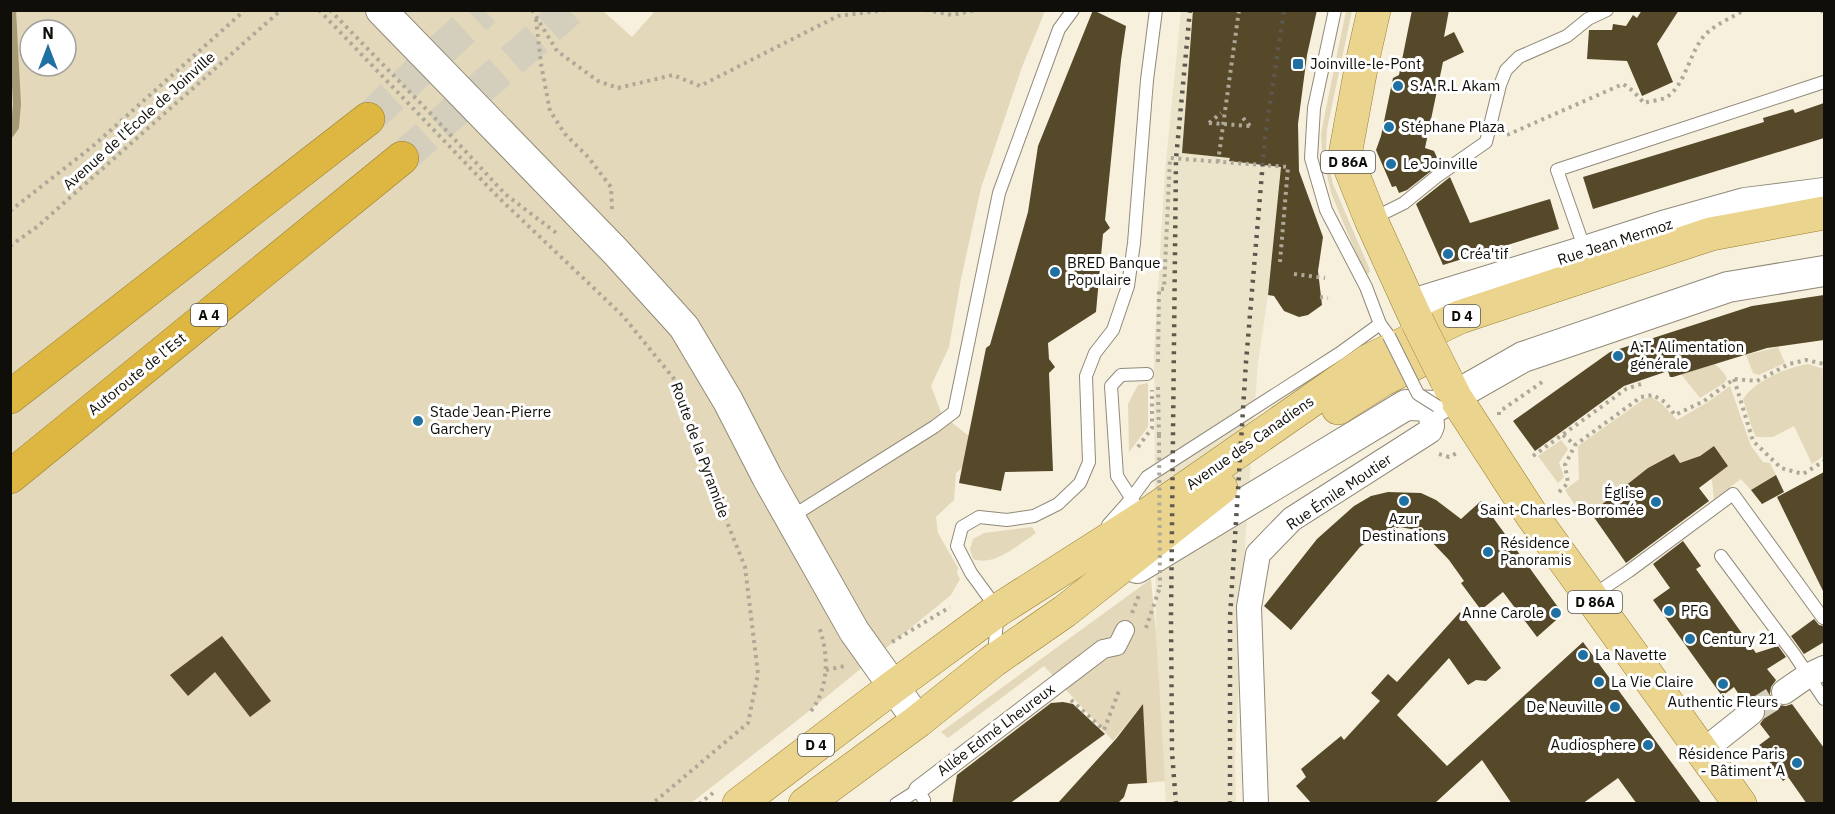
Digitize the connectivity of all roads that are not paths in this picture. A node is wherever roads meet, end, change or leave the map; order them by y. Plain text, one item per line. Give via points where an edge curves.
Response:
1 (381, 10) edge
2 (1073, 10) edge
3 (1156, 10) edge
4 (1335, 10) edge
5 (1374, 10) edge
6 (1607, 10) edge
7 (1824, 82) edge
8 (368, 119) tunnel mouth
9 (402, 158) tunnel mouth
10 (1824, 193) edge
11 (1824, 213) edge
12 (1371, 220) junction
13 (1824, 235) edge
14 (1586, 252) junction
15 (1824, 271) edge
16 (1405, 320) junction
17 (1380, 324) junction
18 (1152, 377) road end
19 (1446, 394) junction
20 (10, 398) edge
21 (10, 477) edge
22 (1129, 512) junction
23 (791, 517) junction
24 (1094, 534) dead end
25 (1066, 552) dead end
26 (1721, 556) dead end
27 (1591, 597) junction
28 (988, 608) junction
29 (1065, 611) junction
30 (1824, 617) edge
31 (1134, 634) road end
32 (993, 662) junction
33 (1816, 672) edge
34 (896, 678) junction
35 (1784, 692) tunnel mouth
36 (1824, 699) edge
37 (1752, 712) tunnel mouth
38 (918, 721) junction
39 (1703, 751) junction
40 (921, 797) edge
41 (739, 804) edge
42 (805, 804) edge
43 (896, 804) edge
44 (1256, 804) edge
45 (1740, 804) edge

1 - 23 street via 684,327
2 - 23 lane via 1059,29 999,194 954,412
3 - 28 lane via 1128,286 1113,330 1095,353 1086,376 1089,462 1080,483 1058,504 1034,516 1007,520 979,517 962,526 957,546
4 - 17 lane via 1314,108 1311,158 1326,210 1366,287
5 - 12 main road, D 86A via 1345,155
6 - 12 lane via 1567,36 1520,57 1506,70 1486,142 1404,203
7 - 14 lane via 1557,170
8 - 20 highway
9 - 21 highway, Autoroute de l’Est / A 4
10 - 14 street, Rue Jean Mermoz via 1745,203
11 - 22 main road, Avenue des Canadiens / D 4 via 1711,234 1460,317 1368,361
12 - 16 main road, D 86A
13 - 29 main road, Avenue des Canadiens / D 4 via 1715,256 1458,340 1382,380 1258,460
14 - 16 street, Rue Jean Mermoz
15 - 19 street via 1728,287 1533,353
16 - 17 lane
16 - 19 main road, D 86A, bridge
17 - 22 lane via 1147,477
18 - 22 lane via 1121,375 1112,386 1117,476
19 - 27 main road, D 86A
19 - 29 street via 1406,405
19 - 44 street, Rue Émile Moutier via 1431,413 1430,431 1292,519 1258,554 1249,607
22 - 24 lane
22 - 28 main road, Avenue des Canadiens / D 4
23 - 34 street via 854,631
25 - 28 lane
26 - 33 lane via 1794,654
27 - 30 lane via 1733,494
27 - 39 main road, D 86A
28 - 32 lane
28 - 34 main road, Avenue des Canadiens / D 4
29 - 32 main road, Avenue des Canadiens / D 4
31 - 40 street, Allée Edmé Lheureux via 1117,646 1103,649 1054,686
32 - 38 main road, Avenue des Canadiens / D 4
33 - 35 street
33 - 36 lane
34 - 38 street
34 - 41 main road, Avenue des Canadiens / D 4
37 - 39 street
38 - 42 main road, Avenue des Canadiens / D 4
39 - 45 main road, D 86A
40 - 43 lane, Allée Edmé Lheureux

